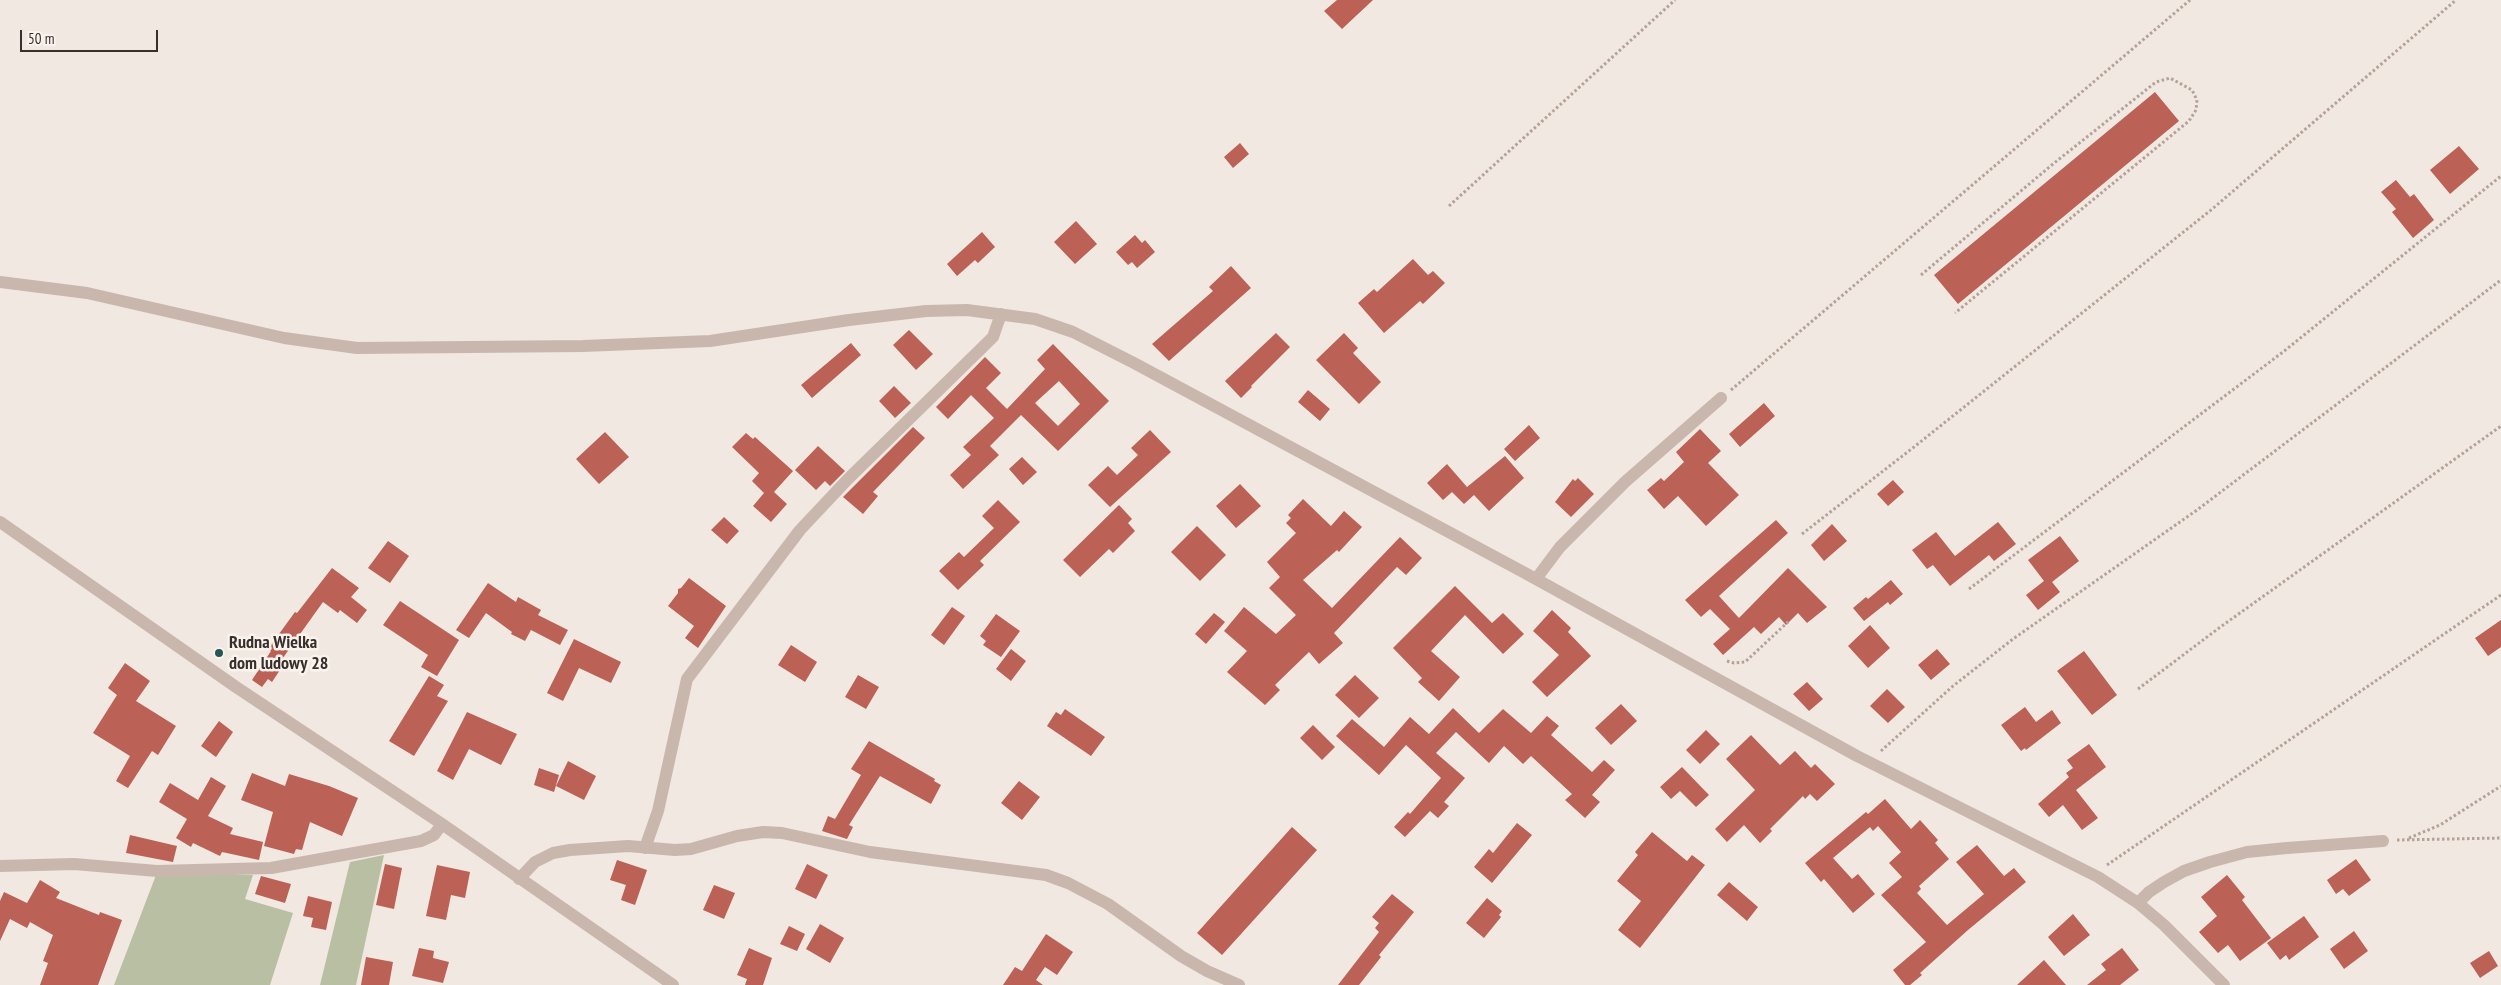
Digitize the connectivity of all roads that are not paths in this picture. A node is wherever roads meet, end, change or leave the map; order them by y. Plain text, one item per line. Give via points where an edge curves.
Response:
1 (0, 282) edge
2 (1002, 314) junction
3 (1720, 398) road end
4 (0, 522) edge
5 (1536, 579) junction
6 (442, 824) junction
7 (2383, 842) road end
8 (645, 848) junction
9 (0, 866) edge
10 (520, 879) junction
11 (2138, 903) junction
12 (673, 985) edge
13 (1238, 985) edge
14 (2224, 985) edge

1 - 2 street via 87,293 284,338 357,348 710,342 891,314 967,310
2 - 5 street via 1035,319 1073,332
2 - 8 street via 993,337 800,530 686,679 658,811
3 - 5 street via 1625,482 1560,547
4 - 6 street via 236,687
5 - 11 street via 1872,764 2098,877
6 - 9 street via 434,835 421,841 271,868 157,871 74,864
6 - 10 street
7 - 11 street via 2247,852 2184,871 2149,892
8 - 10 street via 628,846 553,853 529,866
8 - 13 street via 691,849 737,836 782,833 870,852 1046,875 1102,900 1187,960
10 - 12 street
11 - 14 street

